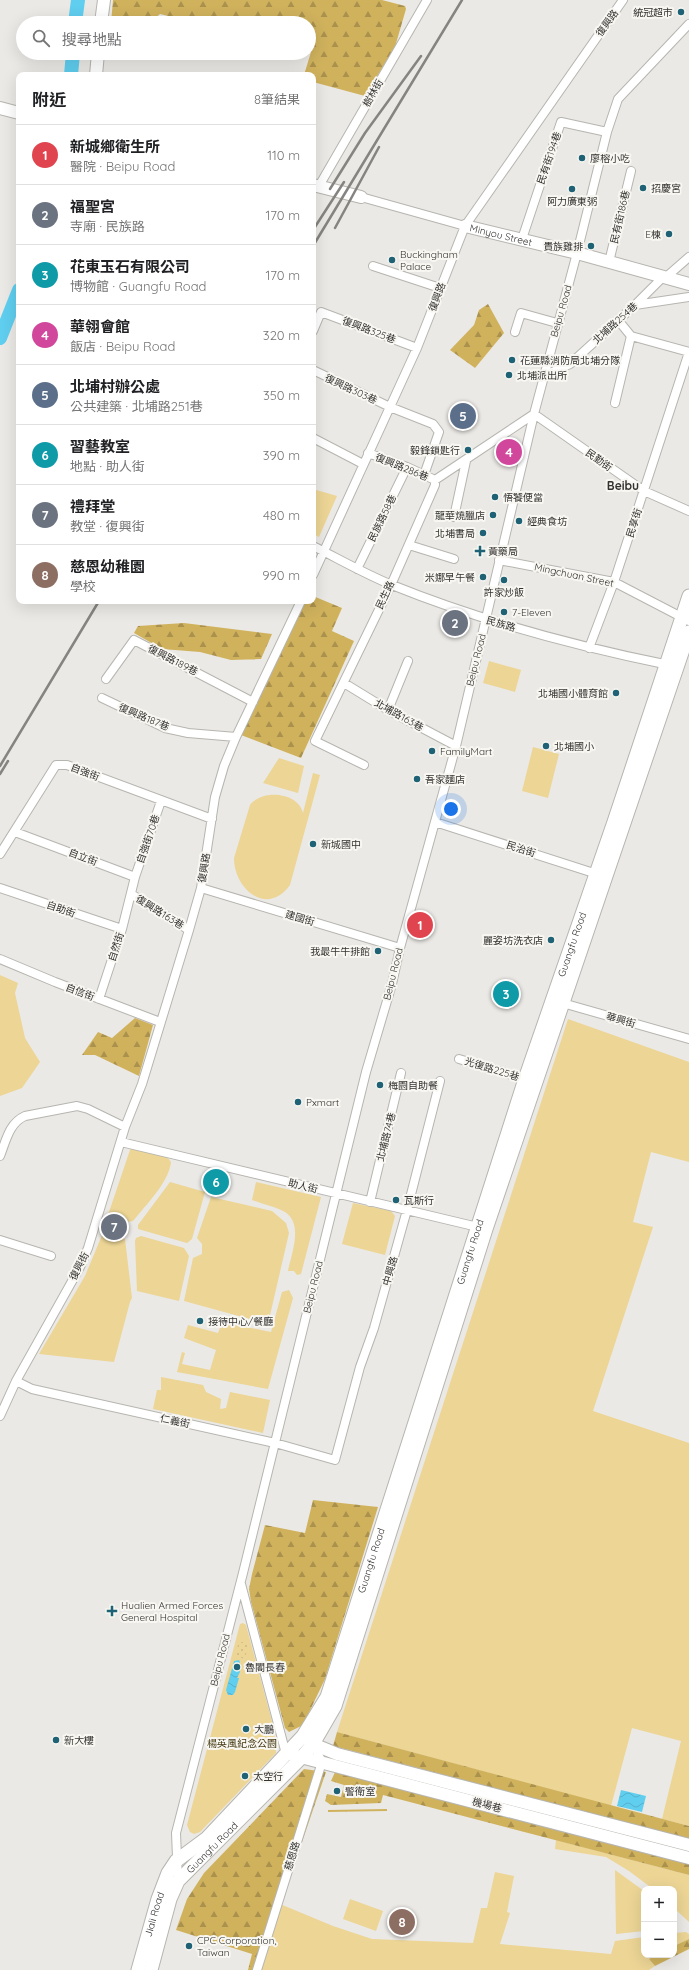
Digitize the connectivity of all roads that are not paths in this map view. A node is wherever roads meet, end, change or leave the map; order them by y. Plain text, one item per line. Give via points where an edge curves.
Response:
1 (104, 0) edge
2 (427, 0) edge
3 (623, 0) edge
4 (102, 16) edge
5 (689, 24) edge
6 (97, 60) edge
7 (96, 72) edge
8 (0, 108) edge
9 (16, 112) edge
10 (607, 132) junction
11 (631, 171) dead end
12 (316, 186) edge
13 (361, 197) joint
14 (465, 226) junction
15 (522, 240) junction
16 (577, 253) junction
17 (689, 257) edge
18 (609, 262) junction
19 (373, 266) dead end
20 (663, 278) junction
21 (689, 284) edge
22 (440, 288) junction
23 (689, 297) edge
24 (635, 305) junction
25 (618, 320) junction
26 (316, 324) edge
27 (557, 324) junction
28 (515, 332) dead end
29 (631, 336) junction
30 (417, 348) junction
31 (689, 352) edge
32 (316, 371) edge
33 (544, 376) junction
34 (616, 403) dead end
35 (390, 407) junction
36 (534, 414) junction
37 (316, 440) edge
38 (368, 454) junction
39 (466, 461) junction
40 (363, 464) junction
41 (407, 467) junction
42 (424, 475) junction
43 (435, 480) junction
44 (644, 491) junction
45 (689, 511) edge
46 (454, 517) dead end
47 (408, 545) junction
48 (316, 547) edge
49 (324, 551) junction
50 (454, 558) dead end
51 (499, 560) junction
52 (316, 568) edge
53 (358, 569) junction
54 (614, 582) junction
55 (391, 585) junction
56 (689, 596) edge
57 (300, 604) edge
58 (686, 619) edge
59 (486, 620) junction
60 (689, 632) edge
61 (590, 648) junction
62 (408, 661) dead end
63 (672, 666) junction
64 (106, 678) dead end
65 (344, 682) junction
66 (102, 698) dead end
67 (253, 702) junction
68 (388, 710) junction
69 (236, 737) junction
70 (456, 746) junction
71 (364, 766) dead end
72 (161, 801) junction
73 (212, 818) junction
74 (435, 822) junction
75 (16, 832) junction
76 (0, 854) edge
77 (601, 875) junction
78 (135, 877) junction
79 (0, 888) edge
80 (201, 888) junction
81 (131, 894) junction
82 (122, 929) junction
83 (189, 930) junction
84 (400, 948) junction
85 (0, 959) edge
86 (99, 999) junction
87 (558, 1002) junction
88 (160, 1022) junction
89 (689, 1039) edge
90 (459, 1059) dead end
91 (401, 1073) dead end
92 (525, 1079) junction
93 (440, 1082) dead end
94 (125, 1127) junction
95 (121, 1142) junction
96 (0, 1156) edge
97 (336, 1194) junction
98 (370, 1202) junction
99 (407, 1210) junction
100 (481, 1228) junction
101 (0, 1240) edge
102 (51, 1256) dead end
103 (16, 1381) junction
104 (0, 1416) edge
105 (275, 1443) junction
106 (334, 1460) joint
107 (240, 1583) junction
108 (308, 1740) junction
109 (286, 1754) junction
110 (302, 1757) junction
111 (322, 1762) junction
112 (374, 1770) junction
113 (689, 1845) edge
114 (689, 1858) edge
115 (176, 1861) junction
116 (178, 1881) junction
117 (138, 1970) edge
118 (151, 1970) edge
119 (256, 1970) edge

1 - 4 street
2 - 12 street, 樹林街
3 - 14 street, 復興路
5 - 10 street, Beipu Road via 618,99
6 - 7 street
8 - 9 street
10 - 15 street, 民有街194巷 via 561,122
10 - 16 street, Beipu Road
11 - 18 street, 民有街186巷
12 - 13 street, Minyou Street
13 - 14 street, Minyou Street
14 - 15 street, Minyou Street
14 - 22 street, 復興路
15 - 16 street, Minyou Street
16 - 18 street, Minyou Street
16 - 27 street, Beipu Road
17 - 20 street, 北埔路254巷
18 - 20 street, Minyou Street
19 - 22 street
20 - 21 street, Minyou Street
20 - 24 street, 北埔路254巷
22 - 30 street, 復興路
23 - 24 street
24 - 25 street, 北埔路254巷
25 - 29 street
25 - 33 street, 北埔路254巷 via 570,364
26 - 30 street, 復興路325巷 via 321,312
27 - 28 street via 521,313
27 - 33 street, Beipu Road
29 - 31 street
29 - 34 street
30 - 35 street, 復興路
31 - 44 street, 民享街
32 - 35 street, 復興路303巷
33 - 36 street, Beipu Road
35 - 38 street, 復興路
35 - 42 street, 復興路303巷 via 433,424 438,432
36 - 39 street
36 - 44 street, 民勤街
36 - 51 street, Beipu Road
37 - 40 street
38 - 40 street, 復興路
38 - 41 street, 復興路286巷
39 - 43 street
39 - 46 street
40 - 49 street, 復興路
41 - 42 street, 復興路286巷
41 - 53 street, 民族路58巷
42 - 43 street, 復興路286巷
43 - 47 street, 民生路
44 - 45 street, 民勤街
44 - 54 street, 民享街
47 - 50 street
47 - 55 street, 民生路
48 - 49 street, 民族路
49 - 52 street, 復興路
49 - 53 street, 民族路
51 - 54 street, Mingchuan Street
51 - 59 street, Beipu Road
53 - 55 street, 民族路
54 - 58 street, Mingchuan Street
54 - 61 street, 民享街
55 - 59 street, 民族路
55 - 65 street, 民生路
56 - 58 main road, Guangfu Road
57 - 67 street, 復興路
58 - 63 main road, Guangfu Road
59 - 61 street, 民族路
59 - 70 street, Beipu Road
60 - 63 main road, Guangfu Road
61 - 63 street, 民族路
62 - 68 street
63 - 77 main road, Guangfu Road
64 - 67 street, 復興路189巷 via 134,640
65 - 68 street, 北埔路163巷
65 - 71 street, 民生路 via 315,741
66 - 69 street, 復興路187巷 via 165,728 188,733
67 - 69 street, 復興路
68 - 70 street, 北埔路163巷
69 - 73 street, 復興路 via 224,766
70 - 74 street, Beipu Road
72 - 73 street, 自強街
72 - 75 street, 自強街 via 67,765 56,765
72 - 78 street, 自強街70巷
73 - 80 street, 復興路
74 - 77 street, 民治街
74 - 84 street, Beipu Road
75 - 76 street, 自強街
75 - 78 street, 自立街
77 - 87 main road, Guangfu Road
78 - 81 street
79 - 82 street, 自助街
80 - 83 street, 復興路
80 - 84 street, 建國街
81 - 82 street, 自然街
81 - 83 street, 復興路163巷
82 - 86 street, 自然街
83 - 88 street, 復興路
84 - 97 street, Beipu Road
85 - 86 street, 自信街
86 - 88 street, 自信街
87 - 89 street, 華興街
87 - 92 main road, Guangfu Road
87 - 100 main road, Guangfu Road
88 - 94 street, 復興路 via 142,1084
90 - 92 street, 光復路225巷
91 - 98 street, 北埔路74巷
92 - 100 main road, Guangfu Road
93 - 99 street, 中興路
94 - 95 street, 復興路
94 - 96 street via 77,1106 25,1116 13,1125
95 - 97 street, 助人街
95 - 103 street, 復興街 via 80,1267
97 - 98 street, 助人街
97 - 105 street, Beipu Road
98 - 99 street, 助人街
99 - 100 street, 助人街
99 - 106 street, 中興路
100 - 108 main road, Guangfu Road via 335,1706
101 - 102 street
103 - 104 street, 復興街
103 - 105 street, 仁義街 via 32,1389
105 - 106 street, 仁義街
105 - 107 street, Beipu Road
107 - 109 street
107 - 115 street, Beipu Road via 176,1833
108 - 109 main road, Guangfu Road
108 - 110 main road, Guangfu Road
108 - 111 street
108 - 112 street, 機場巷
109 - 110 street, 機場巷
109 - 115 main road, Guangfu Road via 207,1838
110 - 111 street, 機場巷
110 - 116 main road, Guangfu Road
111 - 112 street, 機場巷
111 - 119 street, 慈恩路
112 - 113 street, 機場巷
112 - 114 street, 機場巷
115 - 116 street, Beipu Road
115 - 117 main road, Jiali Road via 163,1882
116 - 118 main road, Jiali Road via 170,1899

